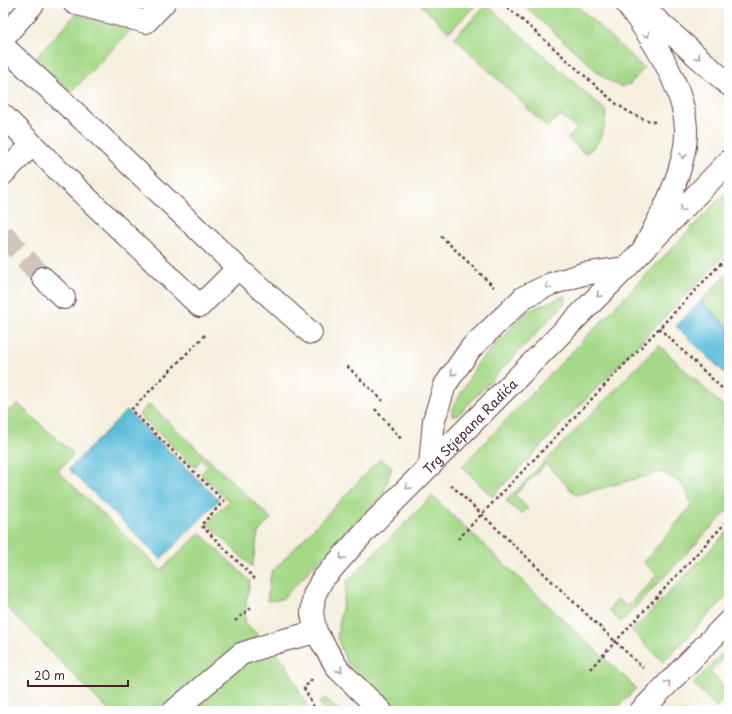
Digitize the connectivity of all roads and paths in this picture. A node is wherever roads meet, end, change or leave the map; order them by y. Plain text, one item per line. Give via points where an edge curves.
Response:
1 (34, 3) edge
2 (74, 3) edge
3 (164, 3) edge
4 (503, 3) edge
5 (626, 3) edge
6 (638, 3) edge
7 (114, 8) edge
8 (3, 38) edge
9 (3, 46) edge
10 (729, 85) edge
11 (3, 115) edge
12 (660, 123) dead end
13 (32, 145) junction
14 (729, 161) edge
15 (3, 174) edge
16 (441, 236) dead end
17 (644, 248) junction
18 (729, 255) edge
19 (238, 268) junction
20 (626, 268) junction
21 (43, 278) tunnel mouth
22 (494, 288) dead end
23 (64, 298) dead end
24 (659, 328) junction
25 (207, 333) dead end
26 (311, 333) dead end
27 (347, 366) dead end
28 (729, 395) edge
29 (383, 401) dead end
30 (375, 409) dead end
31 (406, 444) dead end
32 (430, 465) junction
33 (446, 481) dead end
34 (481, 514) junction
35 (729, 519) edge
36 (458, 538) dead end
37 (258, 581) dead end
38 (251, 608) dead end
39 (235, 621) dead end
40 (729, 621) edge
41 (316, 632) junction
42 (280, 641) junction
43 (614, 641) junction
44 (590, 669) dead end
45 (644, 669) dead end
46 (174, 711) edge
47 (316, 711) edge
48 (381, 711) edge
49 (641, 711) edge

1 - 8 street
2 - 7 street
3 - 7 street via 146,22
4 - 12 path via 626,111 639,118
5 -> 17 street via 673,80 682,102 686,127 685,146 673,190
6 -> 10 street
9 - 19 street via 95,130
11 - 13 street
13 - 15 street
13 - 19 street via 200,306
14 -> 17 street, Trg Stjepana Radića
16 - 22 path
17 - 20 street, Trg Stjepana Radića
18 - 24 path
19 - 26 street
20 -> 32 street, Trg Stjepana Radića
20 -> 32 street via 583,274 524,297 471,348 445,385 434,420
21 - 23 street
24 - 28 path
24 - 34 path
25 - 37 path via 131,410 224,501 201,525
27 - 29 path
30 - 31 path
32 -> 41 street, Trg Stjepana Radića via 368,528 322,580 314,595 312,614
33 - 34 path
34 - 36 path
34 - 43 path
35 - 43 path
38 - 39 path
49 -> 40 street
41 - 42 street
41 -> 48 street, Trg Stjepana Radića via 338,669
42 - 46 street via 241,654
42 - 47 path via 312,679 304,688
43 - 44 path
43 - 45 path

